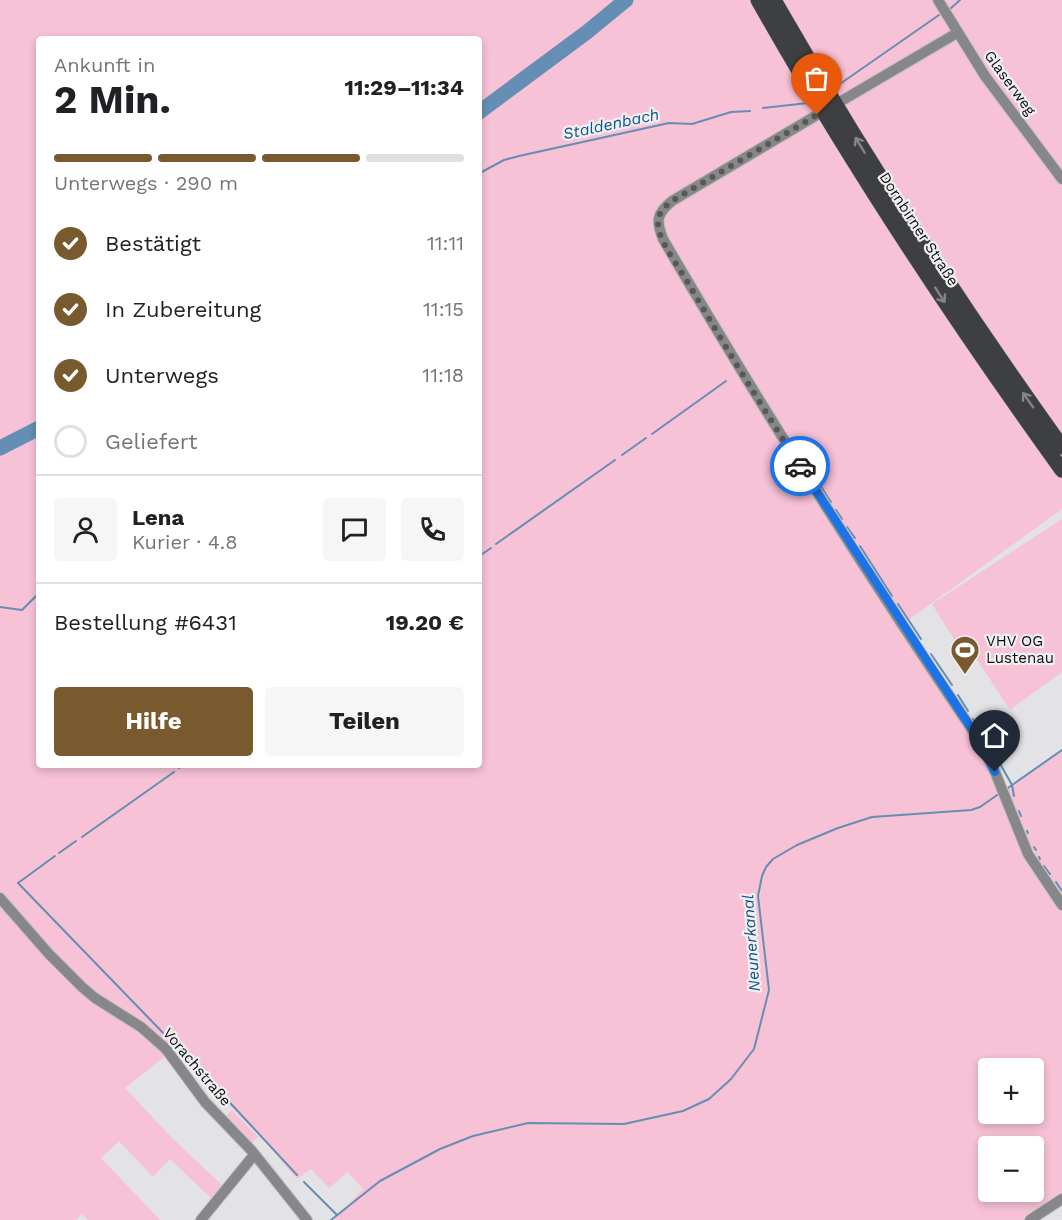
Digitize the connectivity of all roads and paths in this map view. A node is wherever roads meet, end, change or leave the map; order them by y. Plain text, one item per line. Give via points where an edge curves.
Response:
1 (758, 0) edge
2 (774, 0) edge
3 (938, 0) edge
4 (957, 33) junction
5 (843, 100) dead end
6 (817, 115) dead end
7 (1062, 179) edge
8 (1062, 447) edge
9 (1062, 470) edge
10 (0, 898) edge
11 (1062, 905) edge
12 (254, 1155) junction
13 (1062, 1199) edge
14 (201, 1220) edge
15 (307, 1220) edge
16 (1030, 1220) edge

1 -> 9 main road, Dornbirner Straße via 900,233 970,341
8 -> 2 main road, Dornbirner Straße via 926,250
3 - 4 street, Glaserweg
4 - 5 street
4 - 7 street, Glaserweg
6 - 11 street via 672,201 663,208 658,225 720,338 801,469 977,737 1031,860
10 - 12 street, Vorachstraße via 82,987 166,1049 205,1102
12 - 14 street
12 - 15 street, Vorachstraße
13 - 16 street

